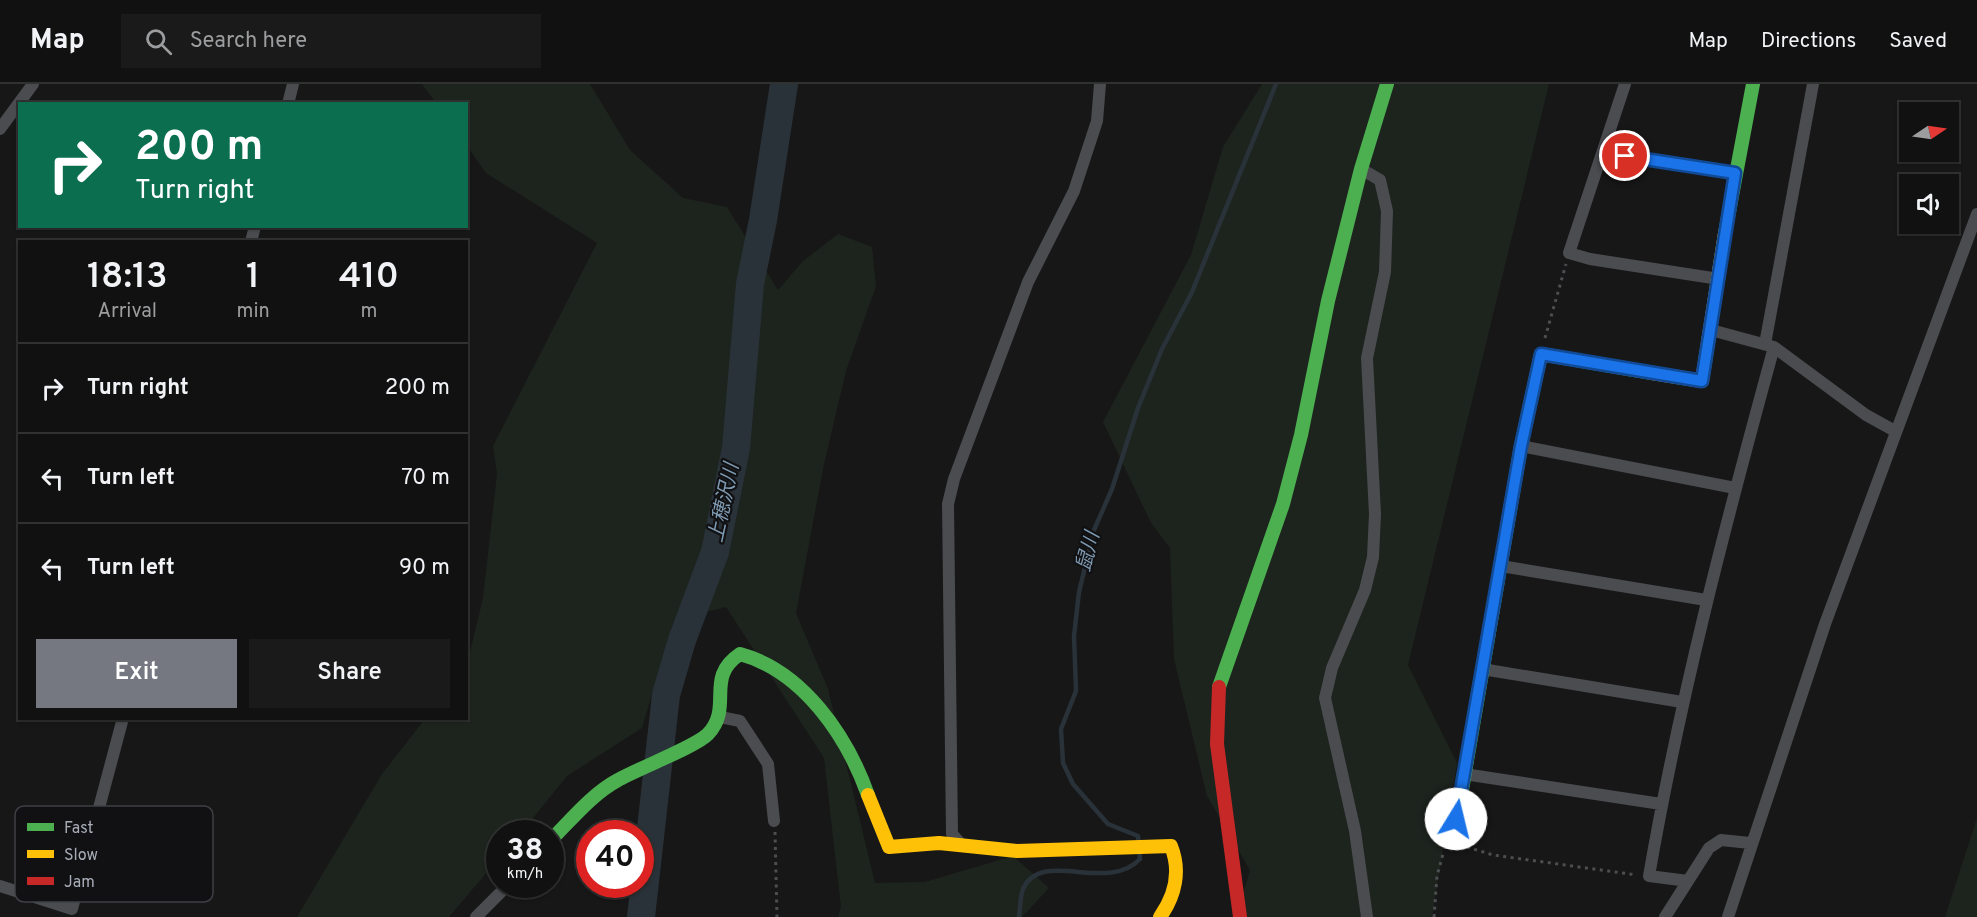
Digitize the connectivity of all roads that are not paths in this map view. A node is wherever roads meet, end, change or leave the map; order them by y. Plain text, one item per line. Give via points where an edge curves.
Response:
1 (33, 84) edge
2 (293, 84) edge
3 (1100, 84) edge
4 (1388, 84) edge
5 (1625, 84) edge
6 (1753, 84) edge
7 (1813, 84) edge
8 (20, 102) edge
9 (288, 102) edge
10 (18, 104) edge
11 (0, 129) edge
12 (1603, 152) junction
13 (1361, 169) junction
14 (1735, 173) junction
15 (1977, 214) edge
16 (1719, 279) junction
17 (1712, 330) junction
18 (1770, 346) junction
19 (1895, 431) junction
20 (1521, 446) junction
21 (1735, 488) junction
22 (1502, 566) junction
23 (1706, 600) junction
24 (1482, 669) junction
25 (1682, 702) junction
26 (720, 717) junction
27 (122, 720) edge
28 (1464, 774) junction
29 (1661, 804) junction
30 (100, 806) edge
31 (774, 821) road end
32 (564, 828) edge
33 (1453, 842) road end
34 (1750, 843) junction
35 (961, 844) junction
36 (1688, 881) junction
37 (0, 885) edge
38 (15, 890) edge
39 (495, 898) edge
40 (51, 902) edge
41 (74, 902) edge
42 (476, 917) edge
43 (1160, 917) edge
44 (1240, 917) edge
45 (1367, 917) edge
46 (1665, 917) edge
47 (1728, 917) edge

1 - 8 street
2 - 9 street
3 - 35 street via 1097,121 1074,190 1028,282 954,478 948,504 952,834
4 - 13 street
5 - 12 street
6 - 14 street
7 - 18 street
10 - 11 street
12 - 14 street
12 - 16 street via 1569,253
13 - 44 street via 1283,504 1219,683 1218,772
13 - 45 street via 1380,180 1387,211 1385,272 1367,358 1375,514 1373,557 1365,590 1332,668 1324,698 1355,831
14 - 16 street
15 - 19 street
16 - 17 street
17 - 18 street
17 - 20 street via 1702,381 1541,354
18 - 19 street via 1866,415
18 - 21 street
19 - 34 street
20 - 21 street
20 - 22 street
21 - 23 street
22 - 23 street
22 - 24 street
23 - 25 street
24 - 25 street
24 - 28 street
25 - 29 street
26 - 31 street via 740,721 768,764
26 - 32 street via 707,735 616,781
26 - 35 street via 721,674 731,660 740,654 753,655 771,664 815,706 842,739 889,847
27 - 30 street
28 - 29 street
28 - 33 street
29 - 36 street via 1649,876
34 - 36 street via 1721,840 1709,848
34 - 47 street
35 - 43 street via 1017,851 1171,846 1176,857 1175,885
36 - 46 street
37 - 38 street
39 - 42 street
40 - 41 street via 72,909

